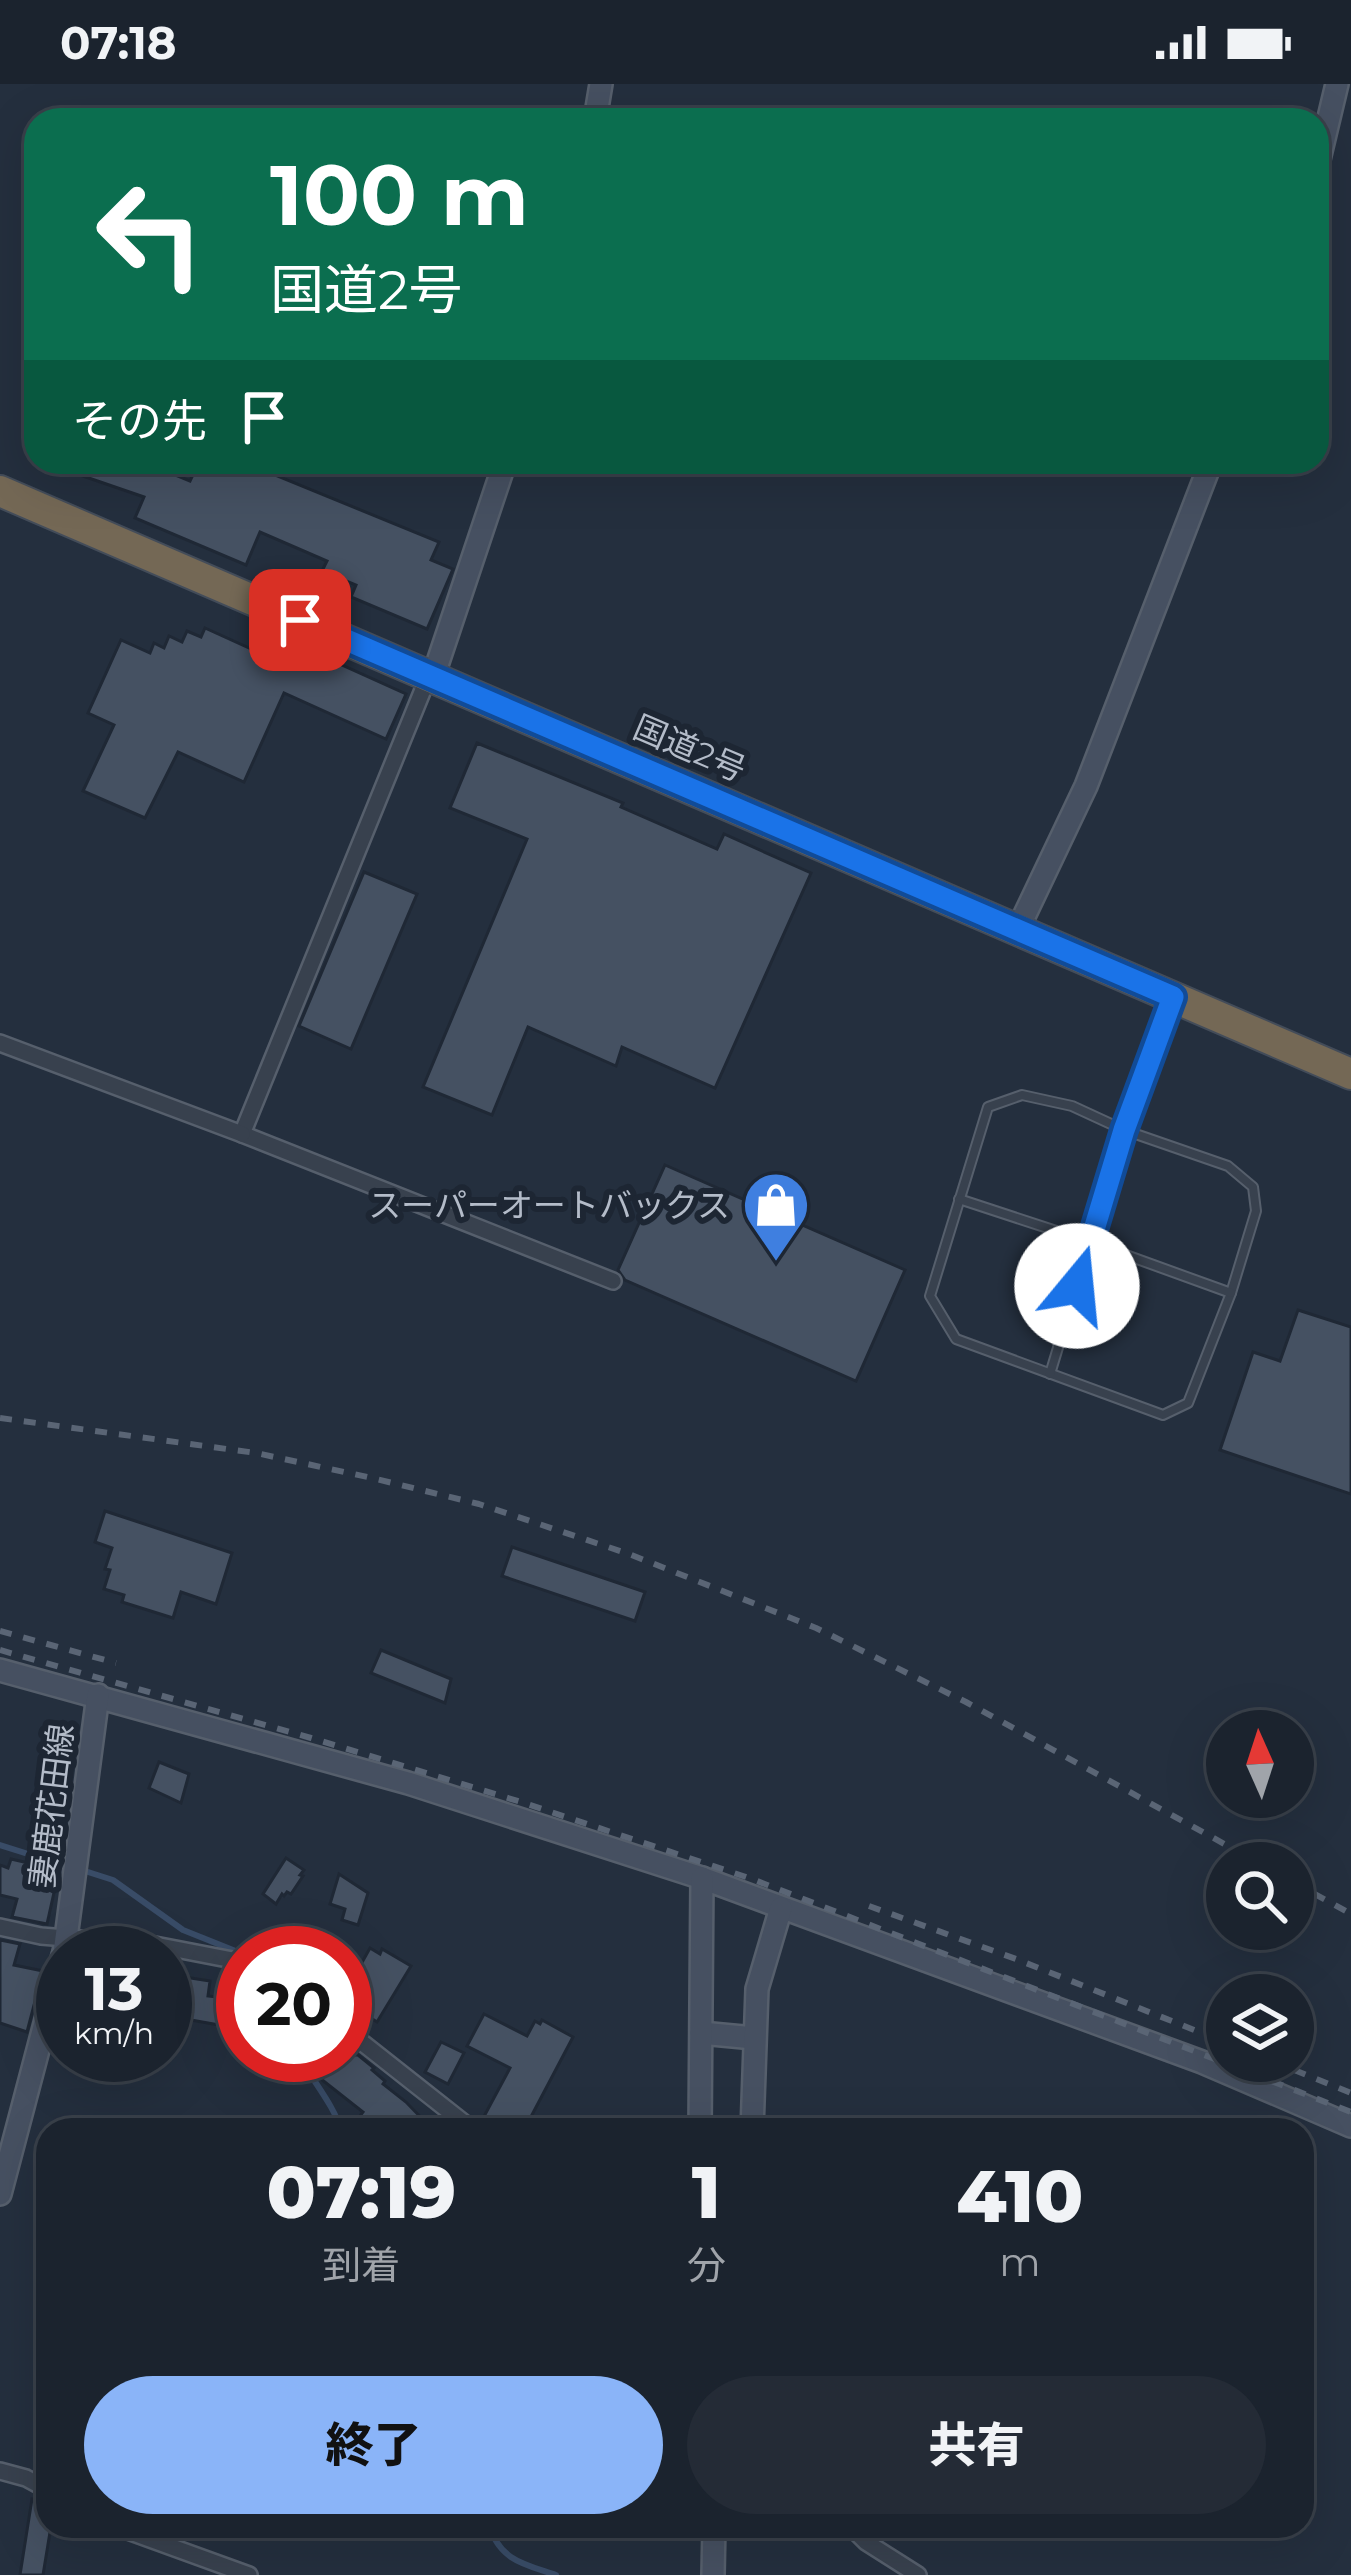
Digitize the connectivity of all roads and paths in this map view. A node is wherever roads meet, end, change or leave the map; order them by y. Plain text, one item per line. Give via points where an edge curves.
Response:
1 (1337, 84) edge
2 (1329, 118) edge
3 (502, 474) edge
4 (1206, 474) edge
5 (0, 490) edge
6 (431, 676) junction
7 (1018, 929) junction
8 (1173, 997) junction
9 (0, 1043) edge
10 (1351, 1074) edge
11 (1124, 1130) junction
12 (242, 1134) junction
13 (959, 1199) junction
14 (1090, 1242) junction
15 (613, 1281) dead end
16 (1231, 1293) junction
17 (1050, 1375) junction
18 (0, 1670) edge
19 (98, 1695) junction
20 (702, 1878) junction
21 (782, 1908) junction
22 (68, 1926) edge
23 (0, 1927) edge
24 (36, 1935) edge
25 (701, 2033) junction
26 (754, 2038) junction
27 (372, 2050) edge
28 (36, 2058) edge
29 (458, 2118) edge
30 (700, 2118) edge
31 (752, 2118) edge
32 (1351, 2126) edge
33 (0, 2194) edge
34 (0, 2470) edge
35 (36, 2483) edge
36 (147, 2538) edge
37 (714, 2538) edge
38 (862, 2538) edge
39 (249, 2575) edge
40 (712, 2575) edge
41 (918, 2575) edge

1 - 2 street
3 - 6 street
4 - 7 street via 1086,786
5 - 6 highway, 国道2号
6 - 7 highway, 国道2号
6 - 12 street
7 - 8 highway, 国道2号
8 - 10 highway, 国道2号
8 - 11 lane
9 - 12 street
11 - 13 lane via 1022,1095 988,1107
11 - 14 lane
11 - 16 lane via 1228,1166 1253,1187 1256,1211
12 - 15 street
13 - 14 lane
13 - 17 lane via 930,1296 956,1339
14 - 16 lane
14 - 17 lane
16 - 17 lane via 1188,1403 1163,1414
18 - 19 street, 妻鹿花田線
19 - 20 street
19 - 22 street, 妻鹿花田線
20 - 21 street
20 - 25 street
21 - 26 street via 757,1989
21 - 32 street via 1202,2062
23 - 24 street
25 - 26 street
25 - 30 street
26 - 31 street
27 - 29 street
28 - 33 street, 妻鹿花田線
34 - 35 street
36 - 39 street
37 - 40 street
38 - 41 street

